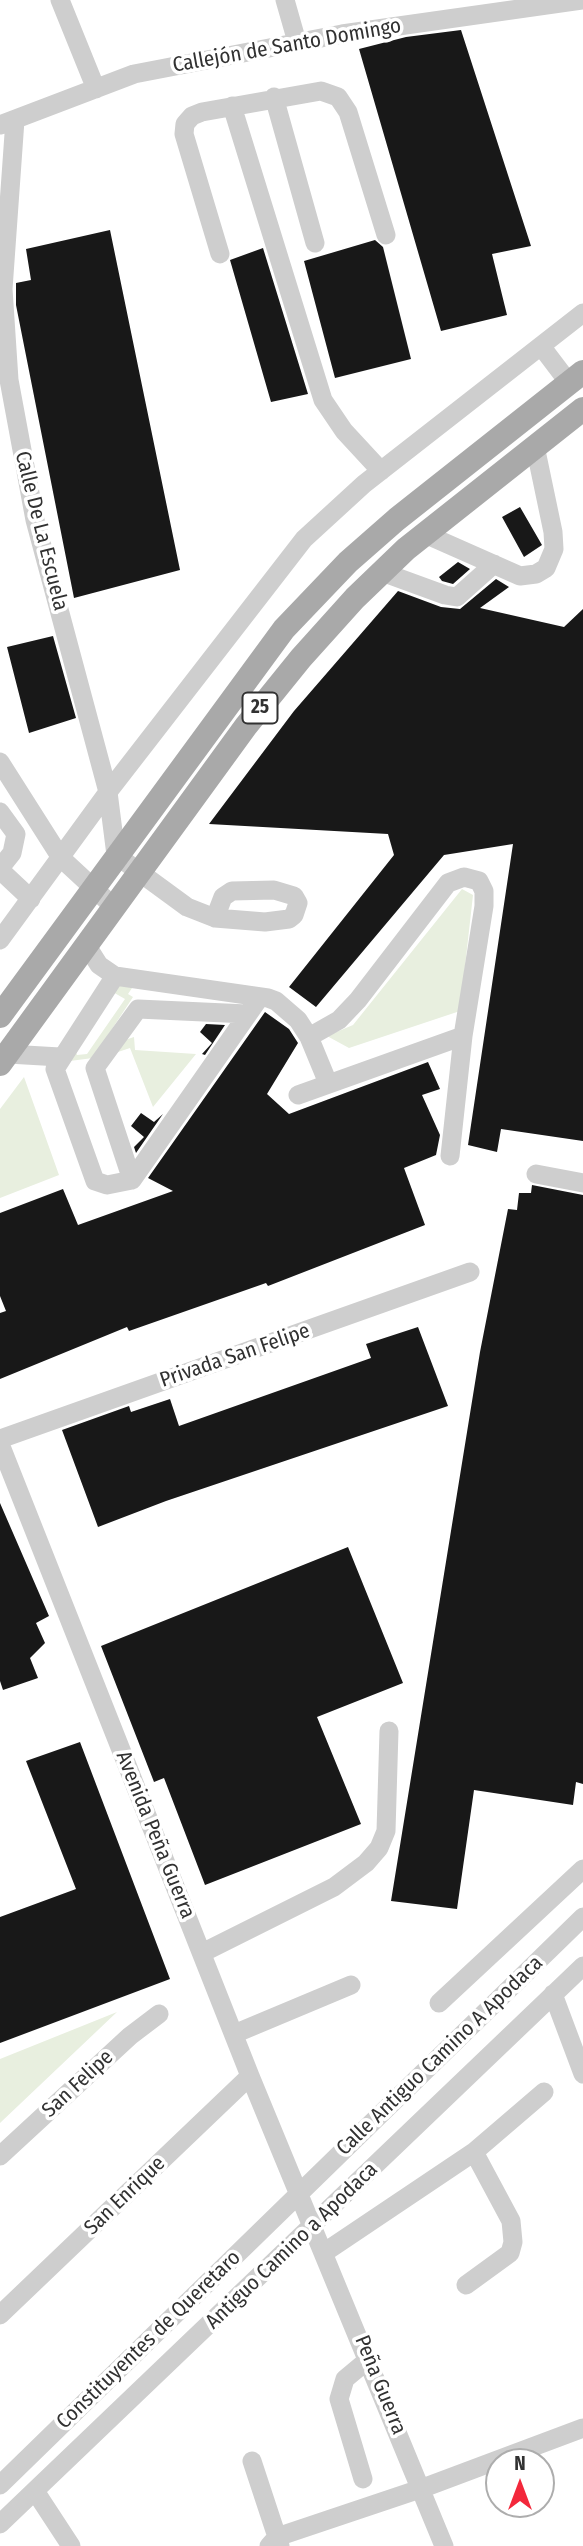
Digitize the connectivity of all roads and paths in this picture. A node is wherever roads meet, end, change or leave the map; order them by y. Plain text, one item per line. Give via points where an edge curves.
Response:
1 (60, 0) edge
2 (285, 0) edge
3 (571, 1) edge
4 (297, 42) junction
5 (96, 89) junction
6 (274, 97) junction
7 (232, 106) junction
8 (7, 122) edge
9 (386, 235) dead end
10 (315, 243) dead end
11 (220, 254) dead end
12 (583, 313) edge
13 (541, 346) junction
14 (576, 378) edge
15 (583, 409) edge
16 (535, 446) junction
17 (381, 471) junction
18 (425, 534) junction
19 (494, 564) junction
20 (383, 572) junction
21 (0, 762) edge
22 (108, 792) junction
23 (0, 812) edge
24 (116, 855) junction
25 (61, 859) junction
26 (0, 869) edge
27 (139, 874) junction
28 (92, 887) junction
29 (31, 899) junction
30 (115, 908) junction
31 (215, 919) dead end
32 (0, 940) edge
33 (87, 946) junction
34 (115, 976) junction
35 (260, 997) junction
36 (1, 1014) edge
37 (247, 1014) junction
38 (463, 1036) junction
39 (309, 1037) junction
40 (60, 1057) junction
41 (4, 1059) edge
42 (328, 1083) junction
43 (298, 1095) dead end
44 (450, 1156) dead end
45 (536, 1174) dead end
46 (132, 1180) junction
47 (583, 1183) edge
48 (470, 1272) dead end
49 (0, 1441) edge
50 (390, 1731) dead end
51 (583, 1869) edge
52 (583, 1917) edge
53 (202, 1953) junction
54 (583, 1966) edge
55 (351, 1985) dead end
56 (553, 1994) junction
57 (439, 2003) dead end
58 (159, 2014) dead end
59 (234, 2035) junction
60 (583, 2074) edge
61 (250, 2076) junction
62 (544, 2092) dead end
63 (474, 2152) junction
64 (0, 2157) edge
65 (298, 2194) junction
66 (314, 2226) junction
67 (325, 2252) junction
68 (466, 2285) dead end
69 (0, 2315) edge
70 (369, 2359) junction
71 (583, 2428) edge
72 (252, 2461) dead end
73 (363, 2479) dead end
74 (0, 2485) edge
75 (423, 2488) junction
76 (35, 2491) junction
77 (0, 2524) edge
78 (275, 2543) edge
79 (71, 2546) edge
80 (444, 2546) edge

1 - 5 street
2 - 4 street
3 - 4 street, Callejón de Santo Domingo
4 - 5 street, Callejón de Santo Domingo via 134,74
5 - 8 street, Callejón de Santo Domingo
6 - 7 street
6 - 9 street via 321,91 338,97 364,156
6 - 10 street
7 - 11 street via 192,116 184,135
7 - 17 street via 323,400
8 - 22 street, Calle De La Escuela via 3,289 9,380 35,520
12 - 13 street
13 - 14 street
13 - 17 street
14 - 24 main road, 25 via 397,519 316,593 284,629
15 - 16 main road, 25
16 - 18 main road, 25
16 - 19 street via 553,532 552,559 546,568 528,576
17 - 22 street via 304,539
18 - 19 street
18 - 20 main road, 25
19 - 20 street via 457,597
20 - 27 main road, 25 via 301,658 246,726
21 - 25 street
22 - 24 street, Calle De La Escuela
22 - 25 street
23 - 26 street via 16,834 12,853
24 - 27 street
24 - 28 main road, 25
25 - 28 street
25 - 29 street
26 - 29 street
27 - 30 main road, 25
27 - 31 street via 187,907
28 - 30 street
28 - 36 main road, 25
29 - 32 street
30 - 33 main road, 25
33 - 34 street via 99,965
33 - 41 main road, 25
34 - 35 street
34 - 40 street
35 - 37 street
35 - 39 street via 282,1005
37 - 46 street
37 - 46 street via 138,1009 94,1068
38 - 39 street via 484,899 479,881 464,877 448,883 339,1020
38 - 42 street
38 - 44 street
39 - 42 street
40 - 41 street
40 - 46 street via 55,1075 95,1181 107,1185
42 - 43 street
45 - 47 street
48 - 49 street, Privada San Felipe
49 - 53 street, Avenida Peña Guerra
50 - 53 street via 383,1840 366,1863 334,1887
51 - 57 street
52 - 65 street, Calle Antiguo Camino A Apodaca
53 - 59 street, Avenida Peña Guerra
54 - 56 street, Antiguo Camino a Apodaca
55 - 59 street
56 - 60 street
56 - 66 street, Antiguo Camino a Apodaca
58 - 64 street, San Felipe
59 - 61 street, Avenida Peña Guerra
61 - 65 street, Avenida Peña Guerra
61 - 69 street, San Enrique
62 - 63 street
63 - 67 street
63 - 68 street via 511,2221 513,2242 510,2253
65 - 66 street, Avenida Peña Guerra
65 - 74 street, Constituyentes de Queretaro
66 - 67 street, Peña Guerra
66 - 76 street, Antiguo Camino a Apodaca
67 - 70 street, Peña Guerra
70 - 73 street via 345,2378 339,2399
70 - 75 street, Peña Guerra
71 - 75 street
72 - 78 street
75 - 78 street
75 - 80 street, Peña Guerra
76 - 77 street, Antiguo Camino a Apodaca
76 - 79 street

